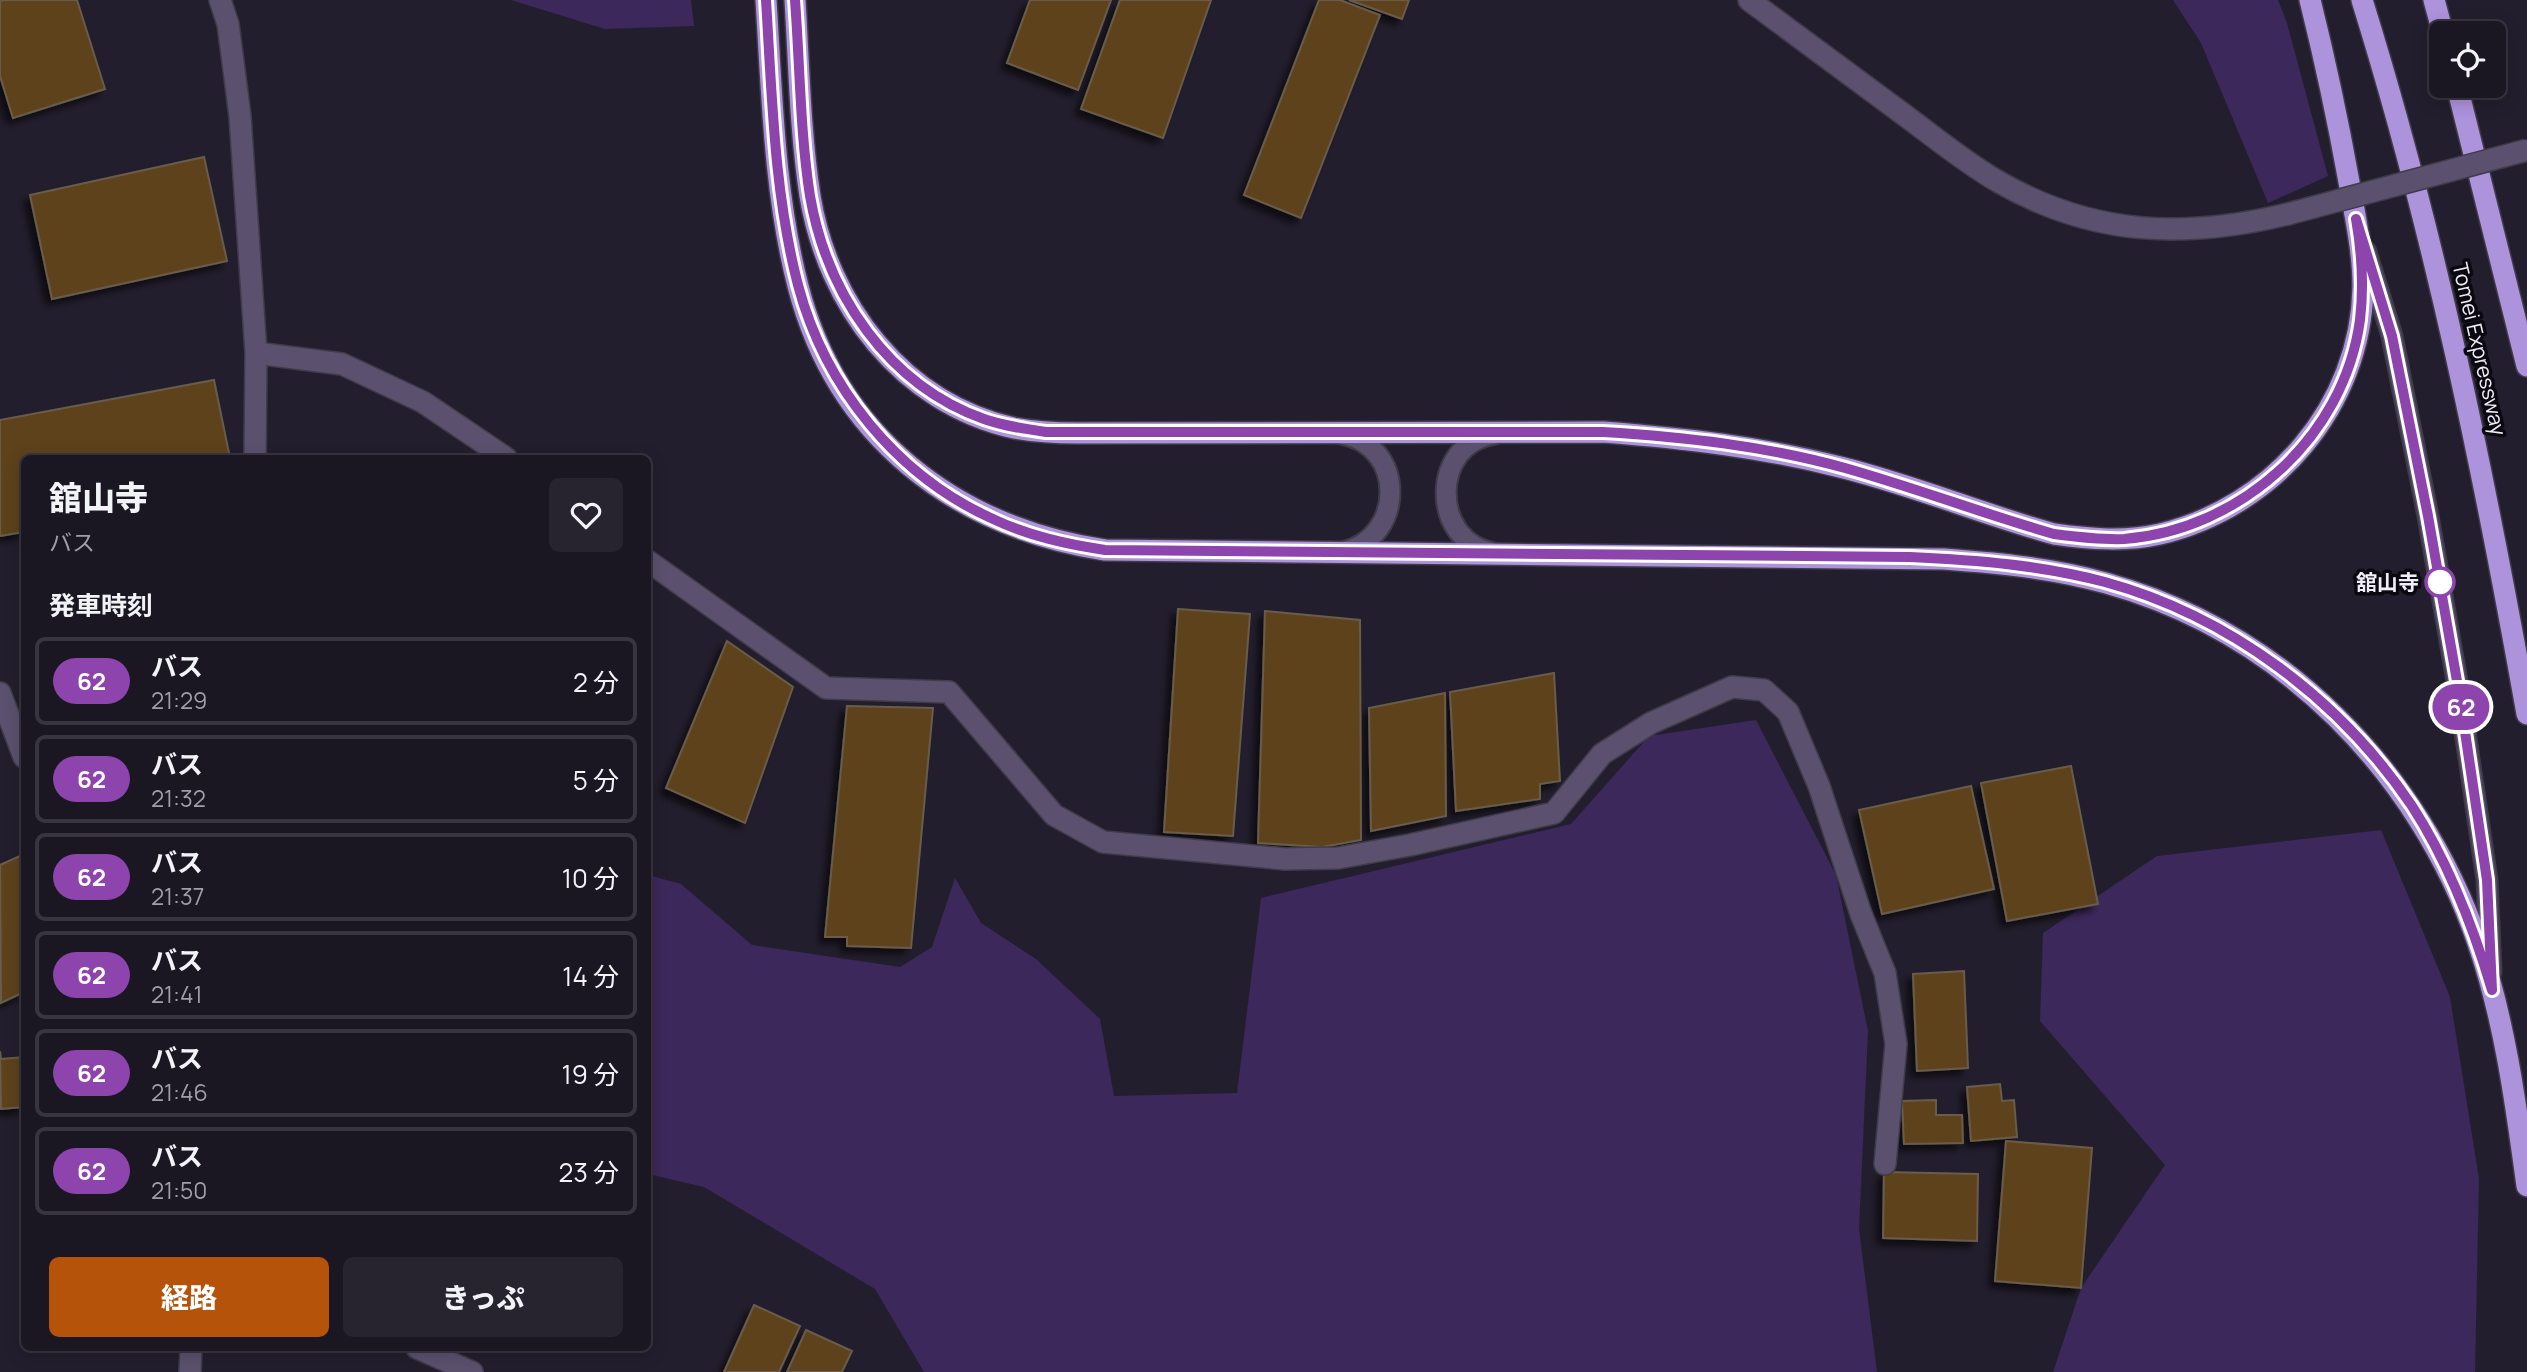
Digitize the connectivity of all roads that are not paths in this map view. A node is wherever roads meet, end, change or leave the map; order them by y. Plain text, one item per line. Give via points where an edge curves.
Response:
1 (220, 0) edge
2 (766, 0) edge
3 (795, 0) edge
4 (1749, 0) edge
5 (2311, 0) edge
6 (2362, 0) edge
7 (2434, 0) edge
8 (2440, 21) edge
9 (2460, 98) edge
10 (2527, 150) edge
11 (2356, 219) junction
12 (256, 353) junction
13 (2527, 366) edge
14 (1505, 432) junction
15 (1330, 433) junction
16 (255, 455) edge
17 (502, 455) edge
18 (1330, 553) junction
19 (1506, 554) junction
20 (651, 563) edge
21 (0, 693) edge
22 (2527, 714) edge
23 (21, 749) edge
24 (2492, 990) junction
25 (1885, 1164) dead end
26 (2527, 1186) edge
27 (191, 1351) edge
28 (424, 1351) edge
29 (190, 1372) edge
30 (472, 1372) edge

1 - 12 street via 228,24 240,116
2 - 18 highway via 778,158 798,285 826,359 846,393 895,453 925,479 992,519 1067,544 1145,552
3 - 15 highway via 806,161 819,232 846,300 862,326 904,373 956,407 1015,428 1046,432
4 - 10 street, bridge via 1968,162 2031,199 2102,222 2175,231 2248,224
5 - 11 highway
6 - 22 highway, Tomei Expressway via 2431,246 2489,506
7 - 8 highway
9 - 13 highway, Tomei Expressway
11 - 14 highway via 2362,265 2360,323 2340,389 2323,419 2287,464 2252,493 2190,525 2157,534 2111,539 2054,534 1843,467 1724,443 1603,432
11 - 24 lane via 2392,336 2428,516 2487,880
12 - 16 street
12 - 17 street via 342,364 423,402
14 - 15 highway
14 - 19 lane via 1475,440 1462,450 1444,494 1452,524 1462,537 1483,549
15 - 18 lane via 1345,435 1373,450 1389,477 1391,493 1389,509 1373,536 1346,551
18 - 19 highway
19 - 24 highway via 1978,561 2106,583 2197,617 2269,660 2317,697 2384,767 2437,850 2473,930
20 - 25 street via 826,688 950,692 1055,816 1103,842 1285,859 1338,858 1554,813 1602,754 1651,723 1732,687 1764,690 1788,712 1885,973 1896,1044
21 - 23 street
24 - 26 highway
27 - 29 street
28 - 30 street

